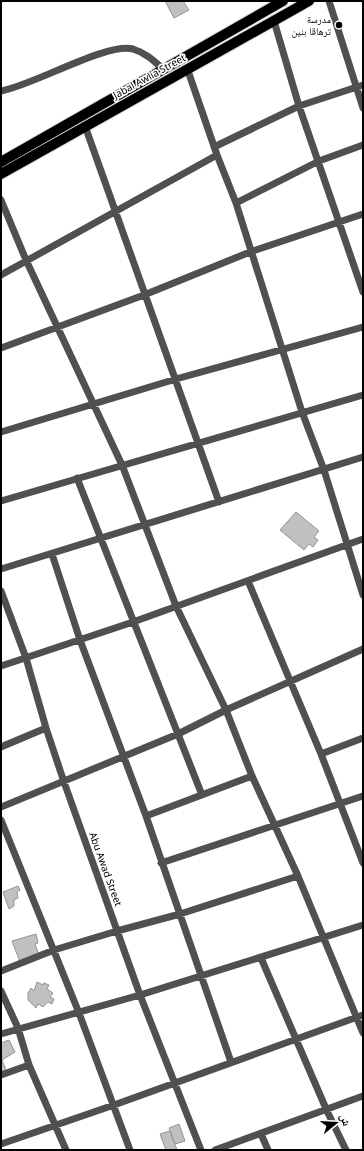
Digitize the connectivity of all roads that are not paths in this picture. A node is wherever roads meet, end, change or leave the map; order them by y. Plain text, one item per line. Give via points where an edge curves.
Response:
1 (283, 1) edge
2 (309, 1) edge
3 (329, 1) edge
4 (274, 21) junction
5 (187, 68) junction
6 (164, 70) junction
7 (363, 85) edge
8 (355, 87) junction
9 (1, 90) edge
10 (299, 106) junction
11 (363, 108) edge
12 (85, 126) junction
13 (363, 146) edge
14 (214, 147) junction
15 (217, 155) junction
16 (319, 161) junction
17 (1, 162) edge
18 (1, 174) edge
19 (1, 200) edge
20 (236, 203) junction
21 (114, 212) junction
22 (363, 214) edge
23 (340, 223) junction
24 (250, 252) junction
25 (26, 260) junction
26 (1, 275) edge
27 (363, 292) edge
28 (144, 295) junction
29 (363, 327) edge
30 (58, 328) junction
31 (1, 348) edge
32 (283, 349) junction
33 (176, 379) junction
34 (363, 395) edge
35 (92, 404) junction
36 (302, 412) junction
37 (1, 432) edge
38 (200, 443) junction
39 (363, 457) edge
40 (122, 465) junction
41 (324, 470) junction
42 (77, 478) junction
43 (1, 501) edge
44 (220, 502) junction
45 (145, 524) junction
46 (101, 539) junction
47 (363, 540) edge
48 (346, 545) junction
49 (52, 554) junction
50 (1, 569) edge
51 (248, 581) junction
52 (1, 591) edge
53 (363, 595) edge
54 (176, 606) junction
55 (133, 622) junction
56 (80, 640) junction
57 (363, 649) edge
58 (26, 658) junction
59 (1, 666) edge
60 (290, 681) junction
61 (226, 710) junction
62 (46, 728) junction
63 (178, 734) junction
64 (363, 738) edge
65 (1, 747) edge
66 (321, 754) junction
67 (124, 757) junction
68 (252, 776) junction
69 (64, 782) junction
70 (202, 795) junction
71 (363, 796) edge
72 (341, 805) junction
73 (1, 806) edge
74 (146, 816) junction
75 (1, 820) edge
76 (274, 827) junction
77 (362, 854) edge
78 (363, 862) edge
79 (161, 863) junction
80 (298, 876) junction
81 (180, 914) junction
82 (363, 925) edge
83 (117, 931) junction
84 (322, 938) junction
85 (54, 950) junction
86 (261, 958) junction
87 (1, 970) edge
88 (202, 975) junction
89 (1, 991) edge
90 (140, 995) junction
91 (79, 1012) junction
92 (360, 1016) edge
93 (18, 1028) junction
94 (363, 1033) edge
95 (1, 1034) edge
96 (296, 1039) junction
97 (231, 1062) junction
98 (29, 1065) junction
99 (1, 1075) edge
100 (174, 1084) junction
101 (363, 1096) edge
102 (114, 1105) junction
103 (327, 1110) junction
104 (55, 1125) junction
105 (261, 1134) junction
106 (1, 1144) edge
107 (66, 1150) edge
108 (130, 1150) edge
109 (200, 1150) edge
110 (215, 1150) edge
111 (268, 1150) edge
112 (346, 1150) edge

1 - 6 main road, Jabal Awlia Street
2 - 4 main road, Jabal Awlia Street
3 - 8 street
4 - 5 main road, Jabal Awlia Street
4 - 10 street
5 - 12 main road, Jabal Awlia Street
5 - 14 street
6 - 9 street via 150,57 132,49 111,50 36,80
6 - 17 main road, Jabal Awlia Street
7 - 8 street
8 - 10 street
8 - 11 street
10 - 14 street
10 - 16 street
12 - 18 main road, Jabal Awlia Street
12 - 21 street
13 - 16 street
14 - 15 street
15 - 20 street
15 - 21 street
16 - 20 street
16 - 23 street
19 - 25 street
20 - 24 street
21 - 25 street
21 - 28 street
22 - 23 street
23 - 24 street
23 - 27 street
24 - 28 street
24 - 32 street
25 - 26 street
25 - 30 street
28 - 30 street
28 - 33 street
29 - 32 street
30 - 31 street
30 - 35 street
32 - 33 street
32 - 36 street
33 - 35 street
33 - 38 street
34 - 36 street
35 - 37 street
35 - 40 street
36 - 38 street
36 - 41 street
38 - 40 street
38 - 44 street
39 - 41 street
40 - 42 street
40 - 45 street
41 - 44 street
41 - 48 street
42 - 43 street
42 - 46 street
44 - 45 street
45 - 46 street
45 - 54 street
46 - 49 street
46 - 55 street
47 - 48 street
48 - 51 street
48 - 53 street
49 - 50 street
49 - 56 street
51 - 54 street
51 - 60 street
52 - 58 street, Abu Awad Street
54 - 55 street
54 - 61 street
55 - 56 street
55 - 63 street
56 - 58 street
56 - 67 street
57 - 60 street
58 - 59 street
58 - 62 street, Abu Awad Street
60 - 61 street
60 - 66 street
61 - 63 street
61 - 68 street
62 - 65 street
62 - 69 street, Abu Awad Street
63 - 67 street
63 - 70 street
64 - 66 street
66 - 72 street
67 - 69 street
67 - 74 street
68 - 70 street
68 - 76 street
69 - 73 street
69 - 83 street, Abu Awad Street
70 - 74 street
71 - 72 street
72 - 76 street
72 - 77 street
74 - 79 street
75 - 85 street
76 - 79 street
76 - 80 street
77 - 78 street
79 - 81 street
80 - 81 street
80 - 84 street
81 - 83 street
81 - 88 street
82 - 84 street
83 - 85 street
83 - 90 street, Abu Awad Street
84 - 86 street
84 - 92 street
85 - 87 street
85 - 91 street
86 - 88 street
86 - 96 street
88 - 90 street
88 - 97 street
89 - 93 street
90 - 91 street
90 - 100 street, Abu Awad Street
91 - 93 street
91 - 102 street
92 - 94 street
92 - 96 street
93 - 95 street
93 - 98 street
96 - 97 street
96 - 103 street
97 - 100 street
98 - 99 street
98 - 104 street
100 - 102 street
100 - 109 street, Abu Awad Street
101 - 103 street
102 - 104 street
102 - 108 street
103 - 105 street
103 - 112 street
104 - 106 street
104 - 107 street
105 - 110 street
105 - 111 street

